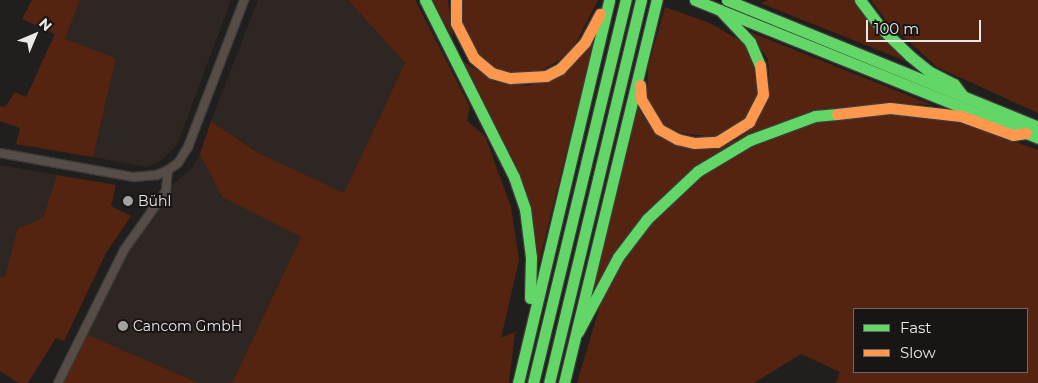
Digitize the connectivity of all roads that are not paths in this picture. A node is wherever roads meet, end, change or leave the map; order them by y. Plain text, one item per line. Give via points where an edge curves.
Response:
1 (244, 0) edge
2 (426, 0) edge
3 (456, 0) edge
4 (608, 0) edge
5 (657, 0) edge
6 (695, 0) edge
7 (727, 0) edge
8 (860, 0) edge
9 (625, 1) edge
10 (641, 4) edge
11 (720, 10) junction
12 (642, 67) junction
13 (963, 96) junction
14 (1038, 127) edge
15 (1026, 133) junction
16 (1038, 138) edge
17 (0, 152) edge
18 (168, 170) junction
19 (529, 329) junction
20 (578, 332) junction
21 (58, 383) edge
22 (518, 383) edge
23 (533, 383) edge
24 (549, 383) edge
25 (564, 383) edge

1 - 18 street via 188,147 178,163
2 - 19 main road via 514,177 525,209 531,257 526,317
3 - 4 main road via 456,23 474,58 492,73 528,79 546,76 573,58
4 - 19 main road
5 - 12 main road
6 - 11 main road
7 - 13 main road
8 - 13 main road via 881,28 910,56 930,72 954,84
9 - 23 main road
10 - 24 main road
11 - 12 main road via 750,42 760,60 764,77 758,108 734,134 717,142 695,143 677,139 659,129 641,99
11 - 15 main road
12 - 20 main road
13 - 14 main road
15 - 16 main road
15 - 20 main road via 1013,135 961,116 890,108 815,116 750,140 698,171 647,219 618,257
17 - 18 street via 134,177 157,175
18 - 21 street via 166,191 124,250
19 - 22 main road
20 - 25 main road

